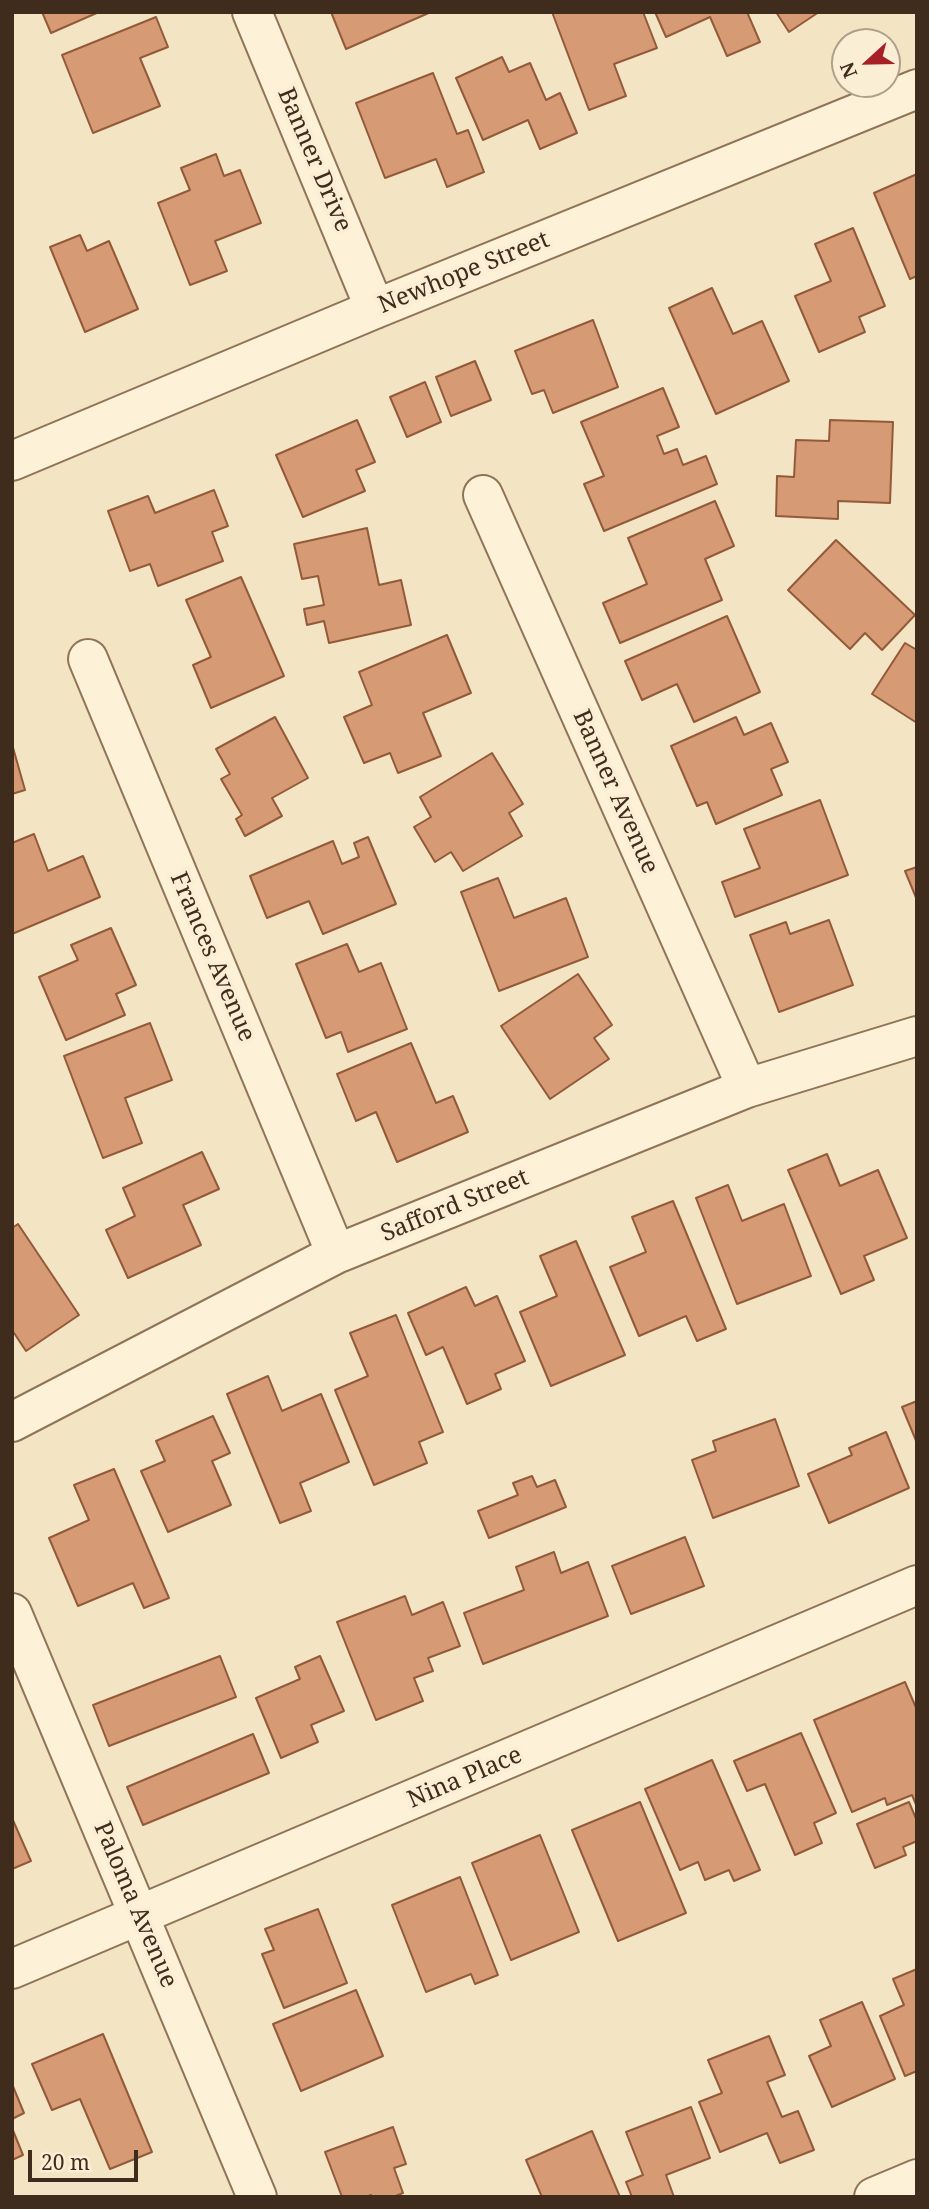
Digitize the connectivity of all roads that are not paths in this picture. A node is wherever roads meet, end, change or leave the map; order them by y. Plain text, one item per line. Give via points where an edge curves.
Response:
1 (252, 12) edge
2 (917, 89) edge
3 (375, 309) junction
4 (12, 461) edge
5 (483, 495) dead end
6 (88, 659) dead end
7 (917, 1036) edge
8 (747, 1088) junction
9 (336, 1254) junction
10 (12, 1422) edge
11 (917, 1585) edge
12 (12, 1613) edge
13 (139, 1916) junction
14 (12, 1969) edge
15 (917, 2179) edge
16 (257, 2197) edge
17 (874, 2197) edge

1 - 3 street, Banner Drive
2 - 3 street, Newhope Street
3 - 4 street, Newhope Street
5 - 8 street, Banner Avenue
6 - 9 street, Frances Avenue
7 - 8 street, Safford Street
8 - 9 street, Safford Street
9 - 10 street, Safford Street
11 - 13 street, Nina Place
12 - 13 street, Paloma Avenue
13 - 14 street, Nina Place
13 - 16 street, Paloma Avenue
15 - 17 street

